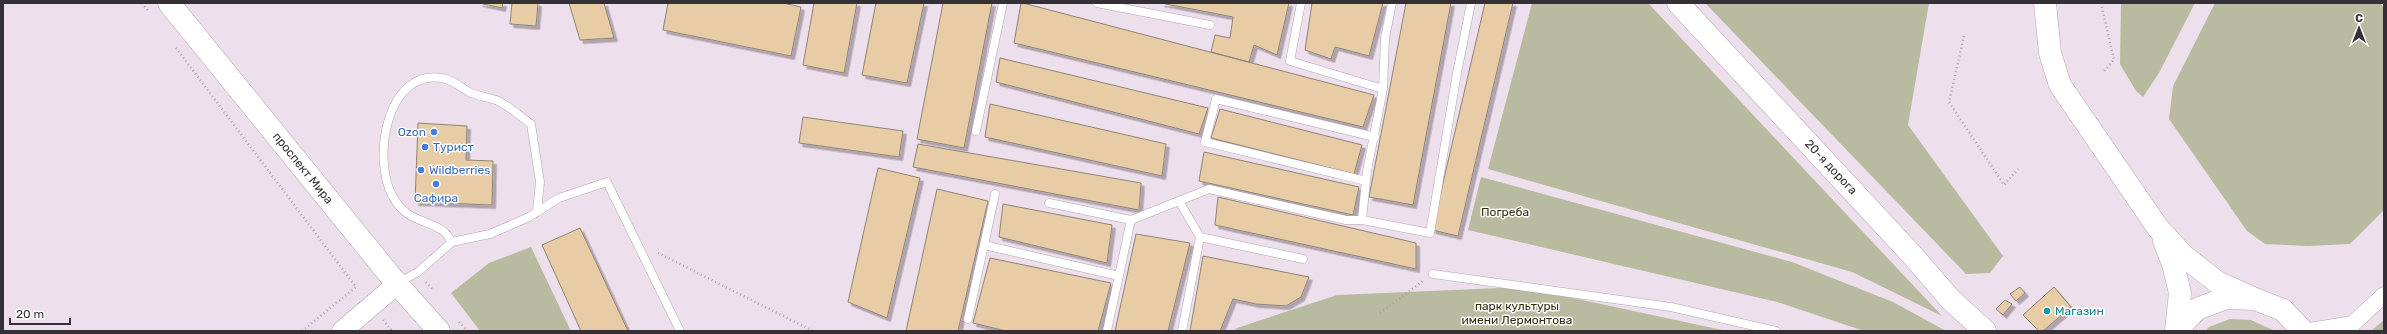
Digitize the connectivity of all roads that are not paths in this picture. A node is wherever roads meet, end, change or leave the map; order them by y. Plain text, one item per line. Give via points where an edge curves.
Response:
1 (169, 3) edge
2 (1003, 3) edge
3 (1097, 3) edge
4 (1301, 3) edge
5 (1392, 3) edge
6 (1471, 3) edge
7 (1678, 3) edge
8 (2045, 3) edge
9 (1210, 26) dead end
10 (1383, 89) junction
11 (976, 131) dead end
12 (1375, 137) junction
13 (1366, 181) junction
14 (995, 194) dead end
15 (1179, 201) junction
16 (1049, 203) dead end
17 (537, 211) junction
18 (1131, 220) junction
19 (1362, 220) junction
20 (2158, 228) junction
21 (1200, 236) junction
22 (452, 242) junction
23 (984, 245) junction
24 (1303, 259) dead end
25 (1433, 274) road end
26 (1119, 276) junction
27 (397, 284) junction
28 (2384, 295) edge
29 (2255, 299) junction
30 (968, 318) dead end
31 (2349, 327) edge
32 (342, 331) edge
33 (439, 331) edge
34 (680, 331) edge
35 (1107, 331) edge
36 (1182, 331) edge
37 (1776, 331) edge
38 (1985, 331) edge
39 (2176, 331) edge
40 (2303, 331) edge
41 (2310, 331) edge

1 - 27 main road, проспект Мира
2 - 11 lane
3 - 9 lane
4 - 10 lane via 1290,61
5 - 10 lane via 1385,38
6 - 19 lane via 1430,233
7 - 38 main road, 20-я дорога via 1908,250 1951,300
8 - 20 main road via 2050,53 2060,85
10 - 12 lane
12 - 13 lane
12 - 13 lane via 1216,99 1205,142
13 - 19 lane
14 - 23 lane
15 - 18 lane
15 - 19 lane via 1209,189 1346,220
15 - 21 lane
16 - 18 lane
17 - 22 lane via 490,234
17 - 22 lane via 540,182 531,124 496,100 470,92 446,79 421,79 407,86 386,125 383,145 386,170 392,196 403,210 419,221 443,230
17 - 34 lane via 559,198 607,182
18 - 26 lane
20 - 29 main road via 2184,256 2217,282
20 - 39 main road via 2173,264 2180,293
21 - 24 lane
21 - 36 lane
22 - 27 lane via 418,272
23 - 26 lane
23 - 30 lane
25 - 37 lane via 1670,307
26 - 35 lane
27 - 32 street
27 - 33 main road, проспект Мира
28 - 31 street
29 - 39 main road via 2226,298 2197,309
29 - 40 main road via 2284,310
31 - 41 street

